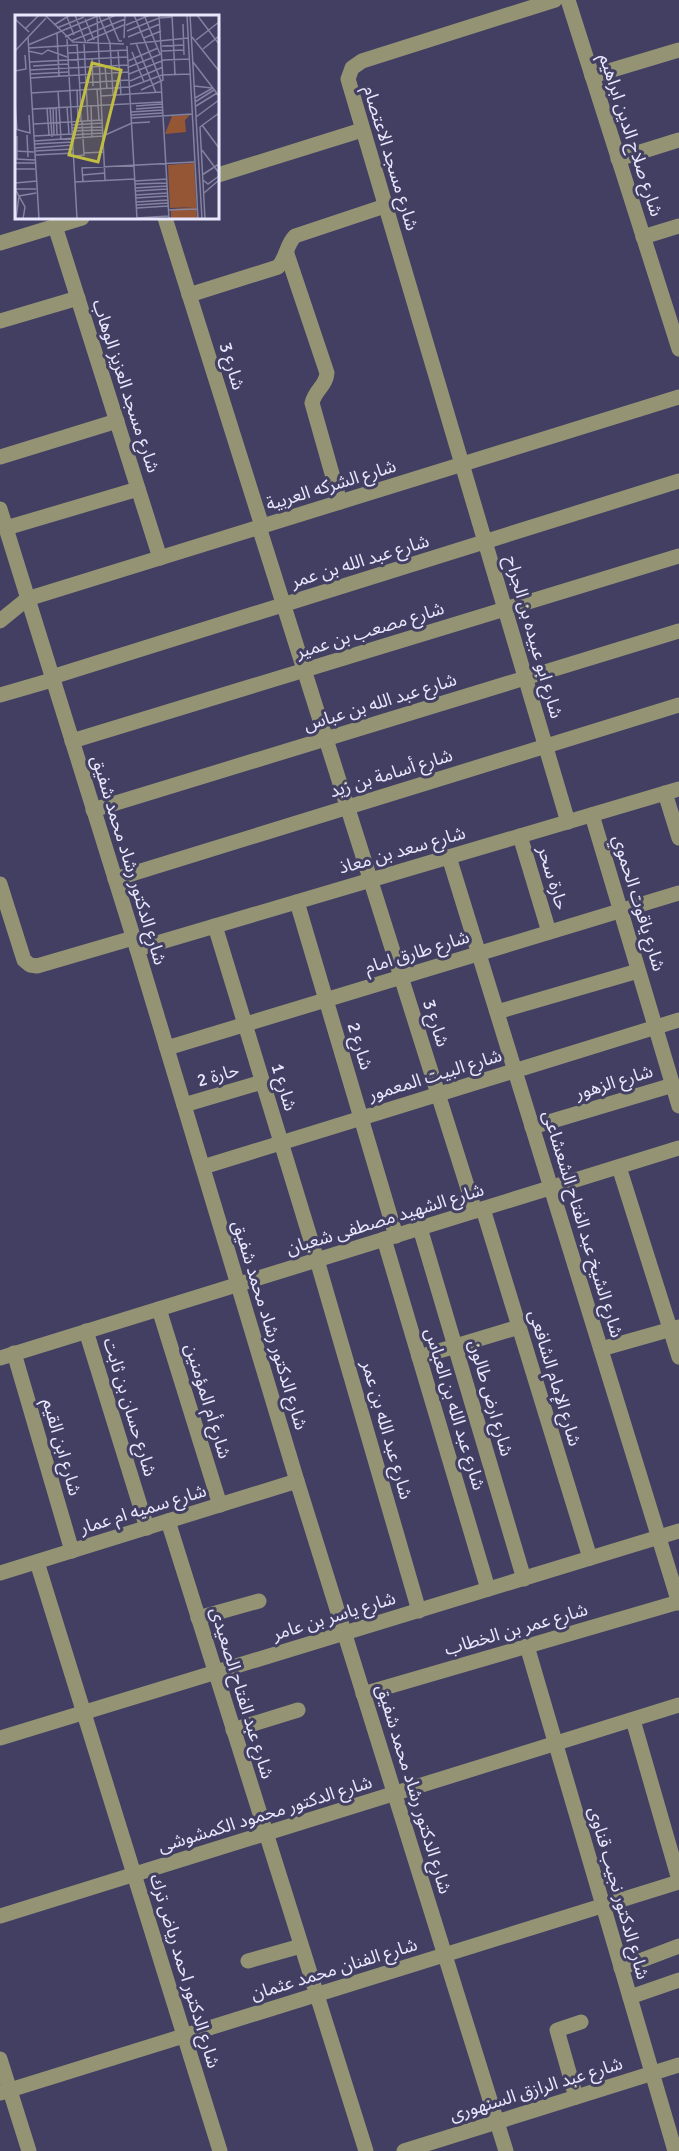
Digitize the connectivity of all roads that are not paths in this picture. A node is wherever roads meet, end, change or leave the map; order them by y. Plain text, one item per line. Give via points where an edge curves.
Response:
1 (555, 0) edge
2 (568, 0) edge
3 (679, 50) edge
4 (592, 76) junction
5 (362, 130) junction
6 (679, 140) edge
7 (618, 159) junction
8 (219, 175) edge
9 (385, 206) junction
10 (79, 219) edge
11 (165, 219) edge
12 (55, 226) junction
13 (679, 226) edge
14 (643, 237) junction
15 (0, 243) edge
16 (287, 254) junction
17 (189, 295) junction
18 (78, 298) junction
19 (674, 315) edge
20 (0, 321) edge
21 (679, 349) edge
22 (679, 397) edge
23 (117, 421) junction
24 (0, 457) edge
25 (463, 464) junction
26 (679, 481) edge
27 (138, 489) junction
28 (340, 502) junction
29 (0, 509) edge
30 (261, 527) junction
31 (6, 528) junction
32 (486, 542) junction
33 (679, 556) edge
34 (160, 558) junction
35 (27, 599) junction
36 (284, 605) junction
37 (505, 609) junction
38 (0, 621) edge
39 (679, 632) edge
40 (304, 670) junction
41 (526, 678) junction
42 (52, 679) junction
43 (0, 695) edge
44 (679, 705) edge
45 (326, 739) junction
46 (72, 741) junction
47 (545, 746) junction
48 (672, 791) edge
49 (347, 807) junction
50 (93, 810) junction
51 (592, 815) junction
52 (567, 822) junction
53 (520, 836) junction
54 (679, 838) edge
55 (449, 857) junction
56 (115, 879) junction
57 (370, 880) junction
58 (0, 884) edge
59 (679, 893) edge
60 (297, 902) junction
61 (621, 911) junction
62 (215, 926) junction
63 (549, 932) junction
64 (135, 944) junction
65 (479, 954) junction
66 (638, 971) junction
67 (401, 977) junction
68 (326, 1000) junction
69 (497, 1012) junction
70 (679, 1020) edge
71 (245, 1024) junction
72 (655, 1027) junction
73 (167, 1048) junction
74 (515, 1070) junction
75 (262, 1082) junction
76 (673, 1085) junction
77 (438, 1094) junction
78 (184, 1105) junction
79 (679, 1107) edge
80 (362, 1118) junction
81 (532, 1127) junction
82 (281, 1143) junction
83 (679, 1148) edge
84 (202, 1167) junction
85 (619, 1167) junction
86 (551, 1188) junction
87 (479, 1210) junction
88 (420, 1228) junction
89 (390, 1238) junction
90 (317, 1260) junction
91 (238, 1285) junction
92 (159, 1309) junction
93 (519, 1327) junction
94 (675, 1328) edge
95 (86, 1331) junction
96 (455, 1346) junction
97 (601, 1349) junction
98 (7, 1355) edge
99 (419, 1357) junction
100 (679, 1358) edge
101 (297, 1481) junction
102 (220, 1505) junction
103 (168, 1521) junction
104 (147, 1528) junction
105 (679, 1531) edge
106 (658, 1537) junction
107 (72, 1551) junction
108 (590, 1558) junction
109 (37, 1562) junction
110 (0, 1574) edge
111 (524, 1579) junction
112 (488, 1590) junction
113 (259, 1600) dead end
114 (679, 1603) edge
115 (419, 1611) junction
116 (198, 1618) junction
117 (345, 1634) junction
118 (527, 1646) junction
119 (215, 1673) junction
120 (363, 1694) junction
121 (679, 1705) edge
122 (298, 1710) dead end
123 (84, 1713) junction
124 (633, 1720) junction
125 (233, 1730) junction
126 (0, 1738) edge
127 (555, 1744) junction
128 (395, 1794) junction
129 (266, 1834) junction
130 (134, 1875) junction
131 (679, 1881) edge
132 (603, 1905) junction
133 (0, 1916) edge
134 (301, 1946) junction
135 (679, 1946) edge
136 (445, 1955) junction
137 (248, 1961) dead end
138 (621, 1968) junction
139 (679, 1980) edge
140 (317, 1995) junction
141 (630, 1997) junction
142 (581, 2022) dead end
143 (184, 2036) junction
144 (0, 2059) edge
145 (679, 2065) edge
146 (652, 2073) junction
147 (5, 2091) edge
148 (576, 2097) junction
149 (497, 2122) junction
150 (29, 2151) edge
151 (220, 2151) edge
152 (366, 2151) edge
153 (404, 2151) edge
154 (506, 2151) edge
155 (675, 2151) edge

1 - 5 street, شارع مسجد الاعتصام via 356,64 348,79
2 - 4 street, شارع صلاح الدين ابراهيم
3 - 4 street
4 - 7 street, شارع صلاح الدين ابراهيم
5 - 8 street
5 - 9 street, شارع مسجد الاعتصام
6 - 7 street
7 - 14 street, شارع صلاح الدين ابراهيم
9 - 16 street via 300,233 291,241
9 - 25 street, شارع مسجد الاعتصام
10 - 12 street
11 - 17 street, شارع 3
12 - 15 street
12 - 18 street, شارع مسجد العزيز الوهاب
13 - 14 street
14 - 19 street, شارع صلاح الدين ابراهيم
16 - 17 street via 278,267
16 - 28 street via 327,373 312,403
17 - 30 street, شارع 3
18 - 20 street
18 - 23 street, شارع مسجد العزيز الوهاب
19 - 21 street, شارع صلاح الدين ابراهيم
22 - 25 street, شارع الشركه العربية
23 - 24 street
23 - 27 street, شارع مسجد العزيز الوهاب
25 - 28 street, شارع الشركه العربية
25 - 32 street, شارع ابو عبيده بن الجراح
26 - 32 street, شارع عبد الله بن عمر
27 - 31 street
27 - 34 street, شارع مسجد العزيز الوهاب
28 - 30 street, شارع الشركه العربية
29 - 31 street, شارع الدكتور رشاد محمد شفيق
30 - 34 street, شارع الشركه العربية
30 - 36 street, شارع 3
31 - 35 street, شارع الدكتور رشاد محمد شفيق
32 - 36 street, شارع عبد الله بن عمر
32 - 37 street, شارع ابو عبيده بن الجراح
33 - 37 street, شارع مصعب بن عمير
34 - 35 street, شارع الشركه العربية
35 - 38 street, شارع الشركه العربية
35 - 42 street, شارع الدكتور رشاد محمد شفيق
36 - 40 street, شارع 3
36 - 42 street, شارع عبد الله بن عمر
37 - 40 street, شارع مصعب بن عمير
37 - 41 street, شارع ابو عبيده بن الجراح
39 - 41 street, شارع عبد الله بن عباس
40 - 45 street, شارع 3
40 - 46 street, شارع مصعب بن عمير
41 - 45 street, شارع عبد الله بن عباس
41 - 47 street, شارع ابو عبيده بن الجراح
42 - 43 street, شارع عبد الله بن عمر
42 - 46 street, شارع الدكتور رشاد محمد شفيق
44 - 47 street, شارع أسامة بن زيد
45 - 49 street, شارع 3
45 - 50 street, شارع عبد الله بن عباس
46 - 50 street, شارع الدكتور رشاد محمد شفيق
47 - 49 street, شارع أسامة بن زيد
47 - 52 street, شارع ابو عبيده بن الجراح
48 - 51 street, شارع سعد بن معاذ
48 - 54 street
49 - 56 street, شارع أسامة بن زيد
49 - 57 street, شارع 3
50 - 56 street, شارع الدكتور رشاد محمد شفيق
51 - 52 street, شارع سعد بن معاذ
51 - 61 street, شارع ياقوت الحموي
52 - 53 street, شارع سعد بن معاذ
53 - 55 street, شارع سعد بن معاذ
53 - 63 street, حارة سحر
55 - 57 street, شارع سعد بن معاذ
55 - 65 street, شارع الشيخ عبد الفتاح الشعشاعى
56 - 64 street, شارع الدكتور رشاد محمد شفيق
57 - 60 street, شارع سعد بن معاذ
57 - 67 street, شارع 3
58 - 64 street, شارع سعد بن معاذ via 24,960 30,965
59 - 61 street, شارع طارق امام
60 - 62 street, شارع سعد بن معاذ
60 - 68 street, شارع 2
61 - 63 street, شارع طارق امام
61 - 66 street, شارع ياقوت الحموي
62 - 64 street, شارع سعد بن معاذ
62 - 71 street, شارع 1
63 - 65 street, شارع طارق امام
64 - 73 street, شارع الدكتور رشاد محمد شفيق
65 - 67 street, شارع طارق امام
65 - 69 street, شارع الشيخ عبد الفتاح الشعشاعى
66 - 69 street
66 - 72 street, شارع ياقوت الحموي
67 - 68 street, شارع طارق امام
67 - 77 street, شارع 3
68 - 71 street, شارع طارق امام
68 - 80 street, شارع 2
69 - 74 street, شارع الشيخ عبد الفتاح الشعشاعى
70 - 72 street, شارع البيت المعمور
71 - 73 street, شارع طارق امام
71 - 75 street, شارع 1
72 - 74 street, شارع البيت المعمور
72 - 76 street, شارع ياقوت الحموي
73 - 78 street, شارع الدكتور رشاد محمد شفيق
74 - 77 street, شارع البيت المعمور
74 - 81 street, شارع الشيخ عبد الفتاح الشعشاعى
75 - 78 street, حارة 2
75 - 82 street, شارع 1
76 - 79 street, شارع ياقوت الحموي
76 - 81 street, شارع الزهور
77 - 80 street, شارع البيت المعمور
77 - 87 street, شارع 3
78 - 84 street, شارع الدكتور رشاد محمد شفيق
80 - 82 street, شارع البيت المعمور
80 - 89 street, شارع 2
81 - 86 street, شارع الشيخ عبد الفتاح الشعشاعى
82 - 84 street, شارع البيت المعمور
82 - 90 street, شارع 1
83 - 85 street, شارع الشهيد مصطفى شعبان
84 - 91 street, شارع الدكتور رشاد محمد شفيق
85 - 86 street, شارع الشهيد مصطفى شعبان
85 - 94 street
86 - 87 street, شارع الشهيد مصطفى شعبان
86 - 97 street, شارع الشيخ عبد الفتاح الشعشاعى
87 - 88 street, شارع الشهيد مصطفى شعبان
87 - 93 street, شارع الإمام الشافعى
88 - 89 street, شارع الشهيد مصطفى شعبان
88 - 96 street, شارع ارض طالون
89 - 90 street, شارع الشهيد مصطفى شعبان
89 - 99 street, شارع عبد الله بن العباس
90 - 91 street, شارع الشهيد مصطفى شعبان
90 - 115 street, شارع عبد الله بن عمر
91 - 92 street, شارع الشهيد مصطفى شعبان
91 - 101 street, شارع الدكتور رشاد محمد شفيق
92 - 95 street, شارع الشهيد مصطفى شعبان
92 - 102 street, شارع أم المؤمنين
93 - 96 street
93 - 108 street, شارع الإمام الشافعى
94 - 97 street
94 - 100 street
95 - 98 street, شارع الشهيد مصطفى شعبان
95 - 104 street, شارع حسان بن ثابت
96 - 99 street
96 - 111 street, شارع ارض طالون
97 - 106 street, شارع الشيخ عبد الفتاح الشعشاعى
98 - 107 street, شارع ابن القيم
99 - 112 street, شارع عبد الله بن العباس
101 - 102 street, شارع سميه ام عمار
101 - 117 street, شارع الدكتور رشاد محمد شفيق
102 - 103 street, شارع سميه ام عمار
103 - 104 street, شارع سميه ام عمار
103 - 116 street, شارع عبد الفتاح الصعيدى
104 - 107 street, شارع سميه ام عمار
105 - 106 street, شارع ياسر بن عامر
106 - 108 street, شارع ياسر بن عامر
106 - 114 street, شارع الشيخ عبد الفتاح الشعشاعى
107 - 109 street, شارع سميه ام عمار
108 - 111 street, شارع ياسر بن عامر
109 - 110 street, شارع سميه ام عمار
109 - 123 street, شارع الدكتور احمد رياض ترك
111 - 112 street, شارع ياسر بن عامر
112 - 115 street, شارع ياسر بن عامر
113 - 116 street
114 - 118 street, شارع عمر بن الخطاب
115 - 117 street, شارع ياسر بن عامر
116 - 119 street, شارع عبد الفتاح الصعيدى
117 - 119 street, شارع ياسر بن عامر
117 - 120 street, شارع الدكتور رشاد محمد شفيق
118 - 120 street, شارع عمر بن الخطاب
118 - 127 street, شارع الدكتور نجيب قناوى
119 - 123 street, شارع ياسر بن عامر
119 - 125 street, شارع عبد الفتاح الصعيدى
120 - 128 street, شارع الدكتور رشاد محمد شفيق
121 - 124 street, شارع الدكتور محمود الكمشوشى
122 - 125 street
123 - 126 street, شارع ياسر بن عامر
123 - 130 street, شارع الدكتور احمد رياض ترك
124 - 127 street, شارع الدكتور محمود الكمشوشى
124 - 131 street
125 - 129 street, شارع عبد الفتاح الصعيدى
127 - 128 street, شارع الدكتور محمود الكمشوشى
127 - 132 street, شارع الدكتور نجيب قناوى
128 - 129 street, شارع الدكتور محمود الكمشوشى
128 - 136 street, شارع الدكتور رشاد محمد شفيق
129 - 130 street, شارع الدكتور محمود الكمشوشى
129 - 134 street, شارع عبد الفتاح الصعيدى
130 - 133 street, شارع الدكتور محمود الكمشوشى
130 - 143 street, شارع الدكتور احمد رياض ترك
131 - 132 street, شارع الفنان محمد عثمان
132 - 136 street, شارع الفنان محمد عثمان
132 - 138 street, شارع الدكتور نجيب قناوى
134 - 137 street
134 - 140 street, شارع عبد الفتاح الصعيدى
135 - 138 street
136 - 140 street, شارع الفنان محمد عثمان
136 - 149 street, شارع الدكتور رشاد محمد شفيق
138 - 141 street, شارع الدكتور نجيب قناوى
139 - 141 street
140 - 143 street, شارع الفنان محمد عثمان
140 - 152 street, شارع عبد الفتاح الصعيدى
141 - 146 street, شارع الدكتور نجيب قناوى
142 - 148 street via 557,2030
143 - 147 street, شارع الفنان محمد عثمان
143 - 151 street, شارع الدكتور احمد رياض ترك
144 - 147 street
145 - 146 street, شارع عبد الرازق السنهورى
146 - 148 street, شارع عبد الرازق السنهورى
146 - 155 street, شارع الدكتور نجيب قناوى
147 - 150 street
148 - 149 street, شارع عبد الرازق السنهورى
149 - 153 street, شارع عبد الرازق السنهورى
149 - 154 street, شارع الدكتور رشاد محمد شفيق

